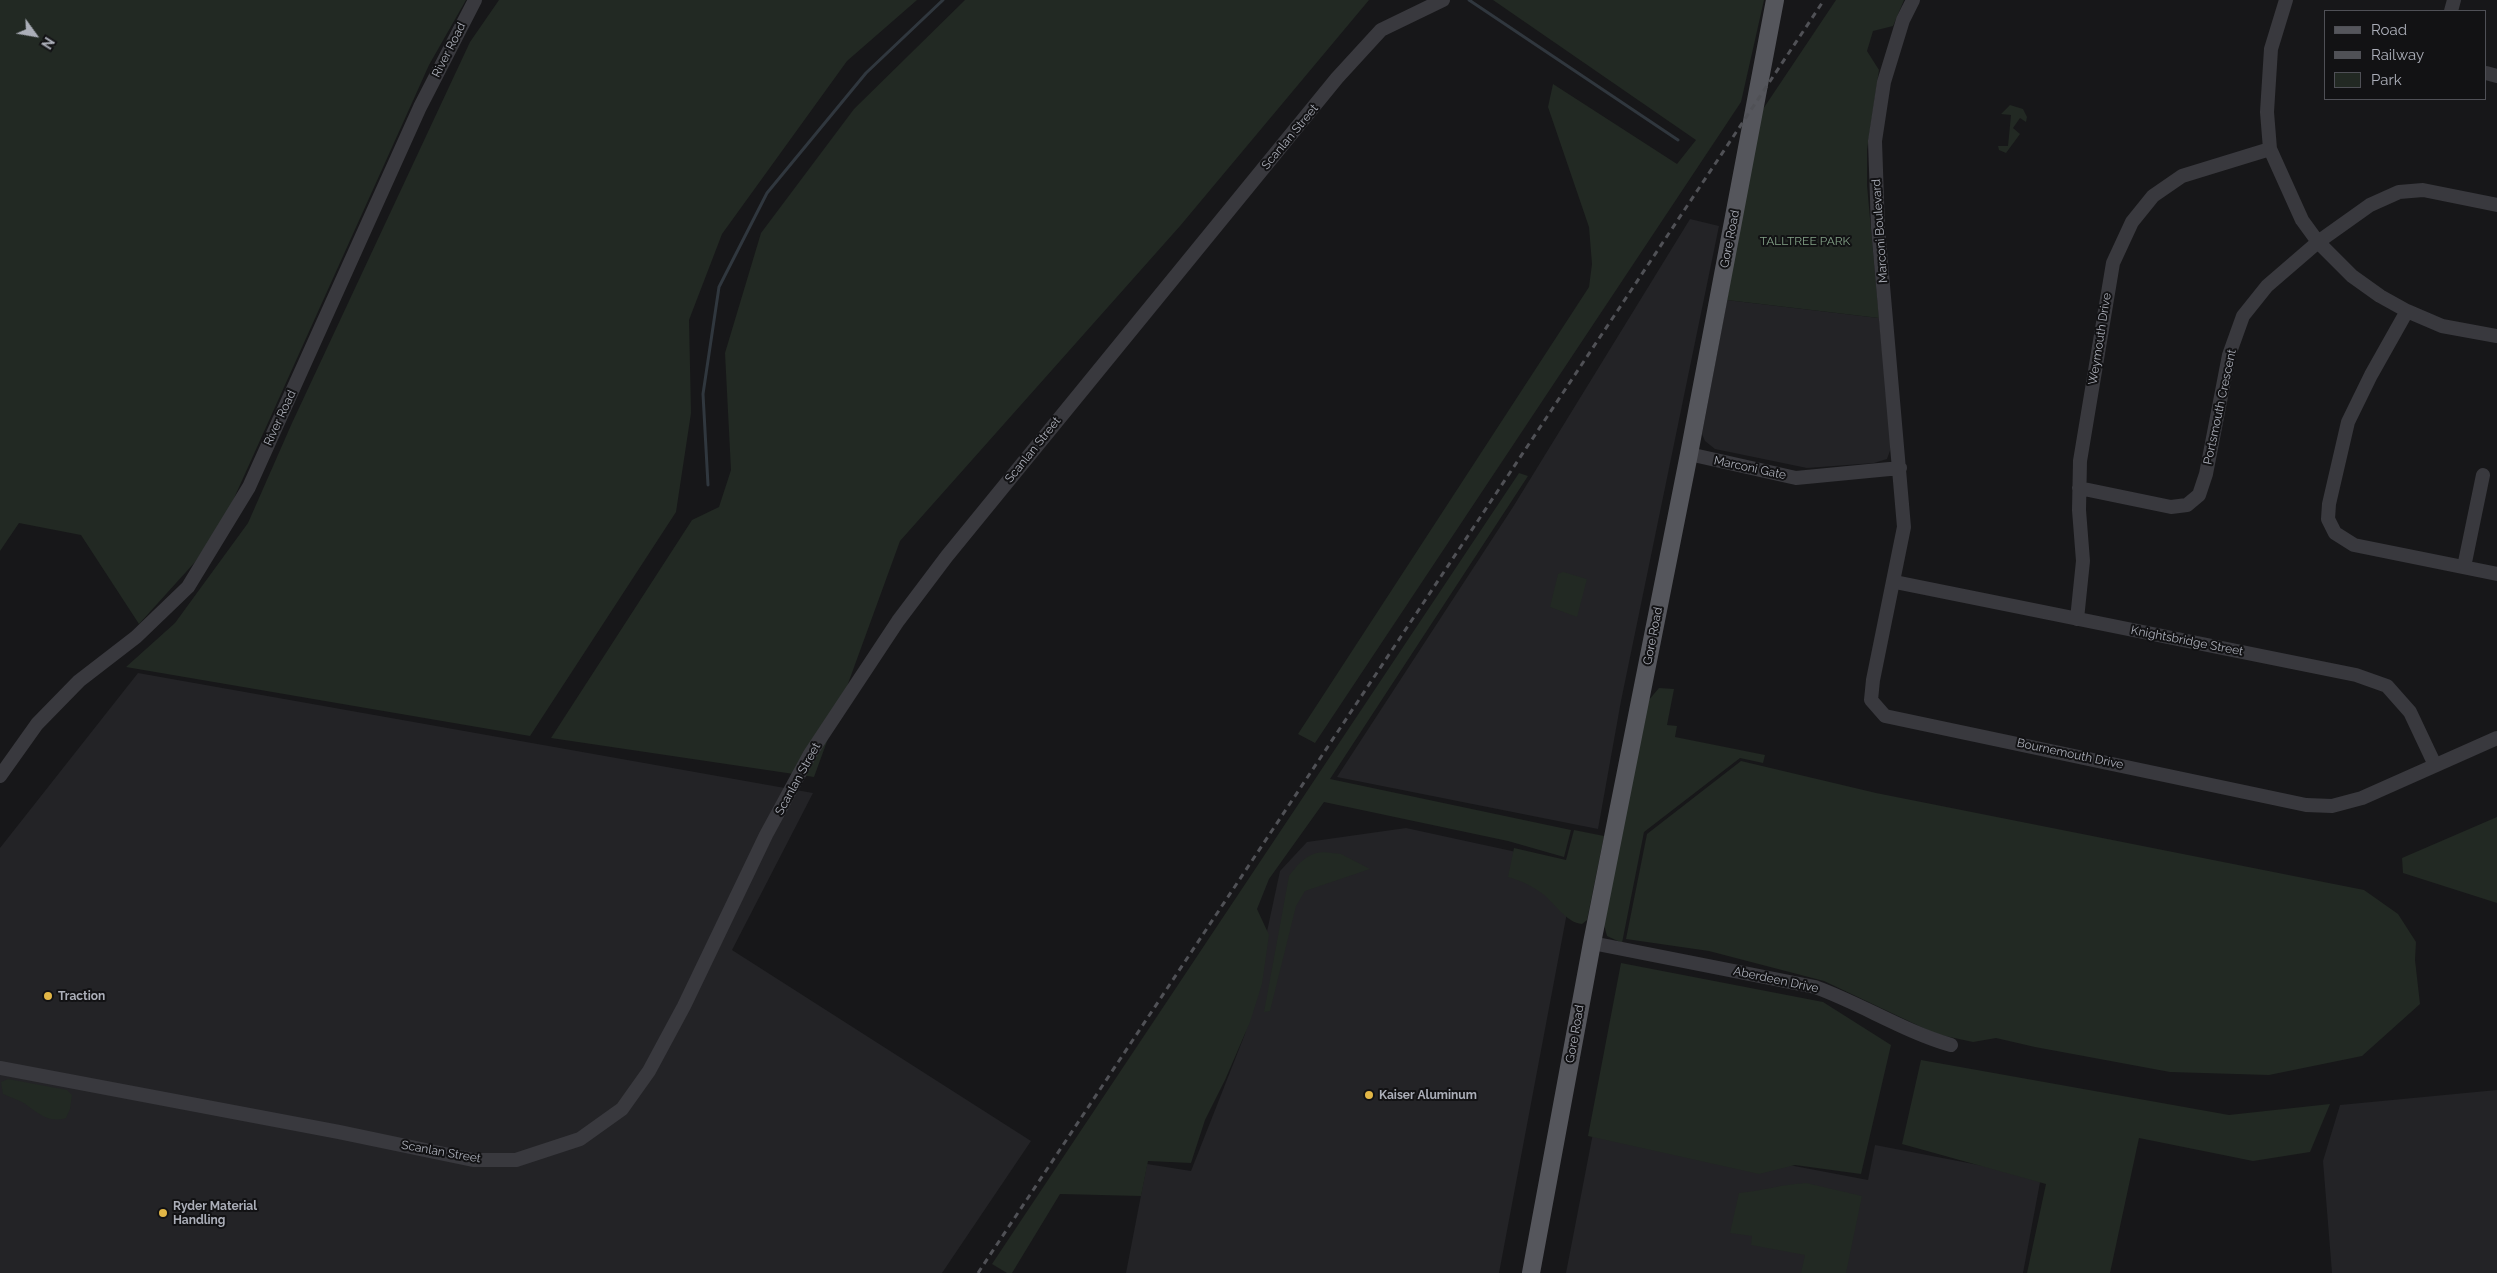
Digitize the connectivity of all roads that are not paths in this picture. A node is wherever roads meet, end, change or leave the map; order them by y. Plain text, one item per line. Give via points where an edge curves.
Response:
1 (475, 0) edge
2 (1443, 0) edge
3 (1775, 0) edge
4 (1913, 0) edge
5 (2286, 0) edge
6 (2270, 149) junction
7 (2497, 205) edge
8 (2318, 242) junction
9 (2408, 312) junction
10 (2497, 336) edge
11 (1689, 454) junction
12 (1900, 468) junction
13 (2483, 475) dead end
14 (2079, 488) junction
15 (2464, 567) junction
16 (2497, 574) edge
17 (1895, 582) junction
18 (2077, 619) junction
19 (2497, 738) edge
20 (2435, 765) junction
21 (0, 776) edge
22 (1592, 943) junction
23 (1951, 1045) dead end
24 (0, 1068) edge
25 (1531, 1273) edge

1 - 21 street, River Road via 420,107 249,487 188,587 136,637 76,684 37,724
2 - 24 street, Scanlan Street via 1381,30 1337,78 947,556 898,621 810,754 649,1071 622,1109 598,1127 580,1139 516,1160 473,1160
3 - 11 main road, Gore Road
4 - 12 street, Marconi Boulevard via 1903,20 1884,82 1875,140 1878,228
5 - 6 street via 2271,49 2267,112
6 - 8 street via 2302,220
6 - 14 street, Weymouth Drive via 2182,176 2154,196 2132,222 2113,263 2080,461
7 - 8 street, Portsmouth Crescent via 2423,190 2399,192 2370,205
8 - 9 street via 2352,276
8 - 14 street, Portsmouth Crescent via 2267,286 2243,316 2229,356 2199,495 2187,505 2171,507
9 - 10 street via 2442,326
9 - 15 street via 2348,422 2328,519 2335,532 2354,545
11 - 12 street, Marconi Gate via 1796,478
11 - 22 main road, Gore Road
12 - 17 street, Bournemouth Drive via 1904,527
13 - 15 street
14 - 18 street, Weymouth Drive via 2084,561
15 - 16 street
17 - 18 street, Knightsbridge Street
17 - 20 street, Bournemouth Drive via 1871,700 1885,716 2306,805 2332,806 2362,798
18 - 20 street, Knightsbridge Street via 2356,675 2387,686 2410,712
19 - 20 street, Bournemouth Drive
22 - 23 street, Aberdeen Drive via 1815,987 1846,998 1908,1030
22 - 25 main road, Gore Road

